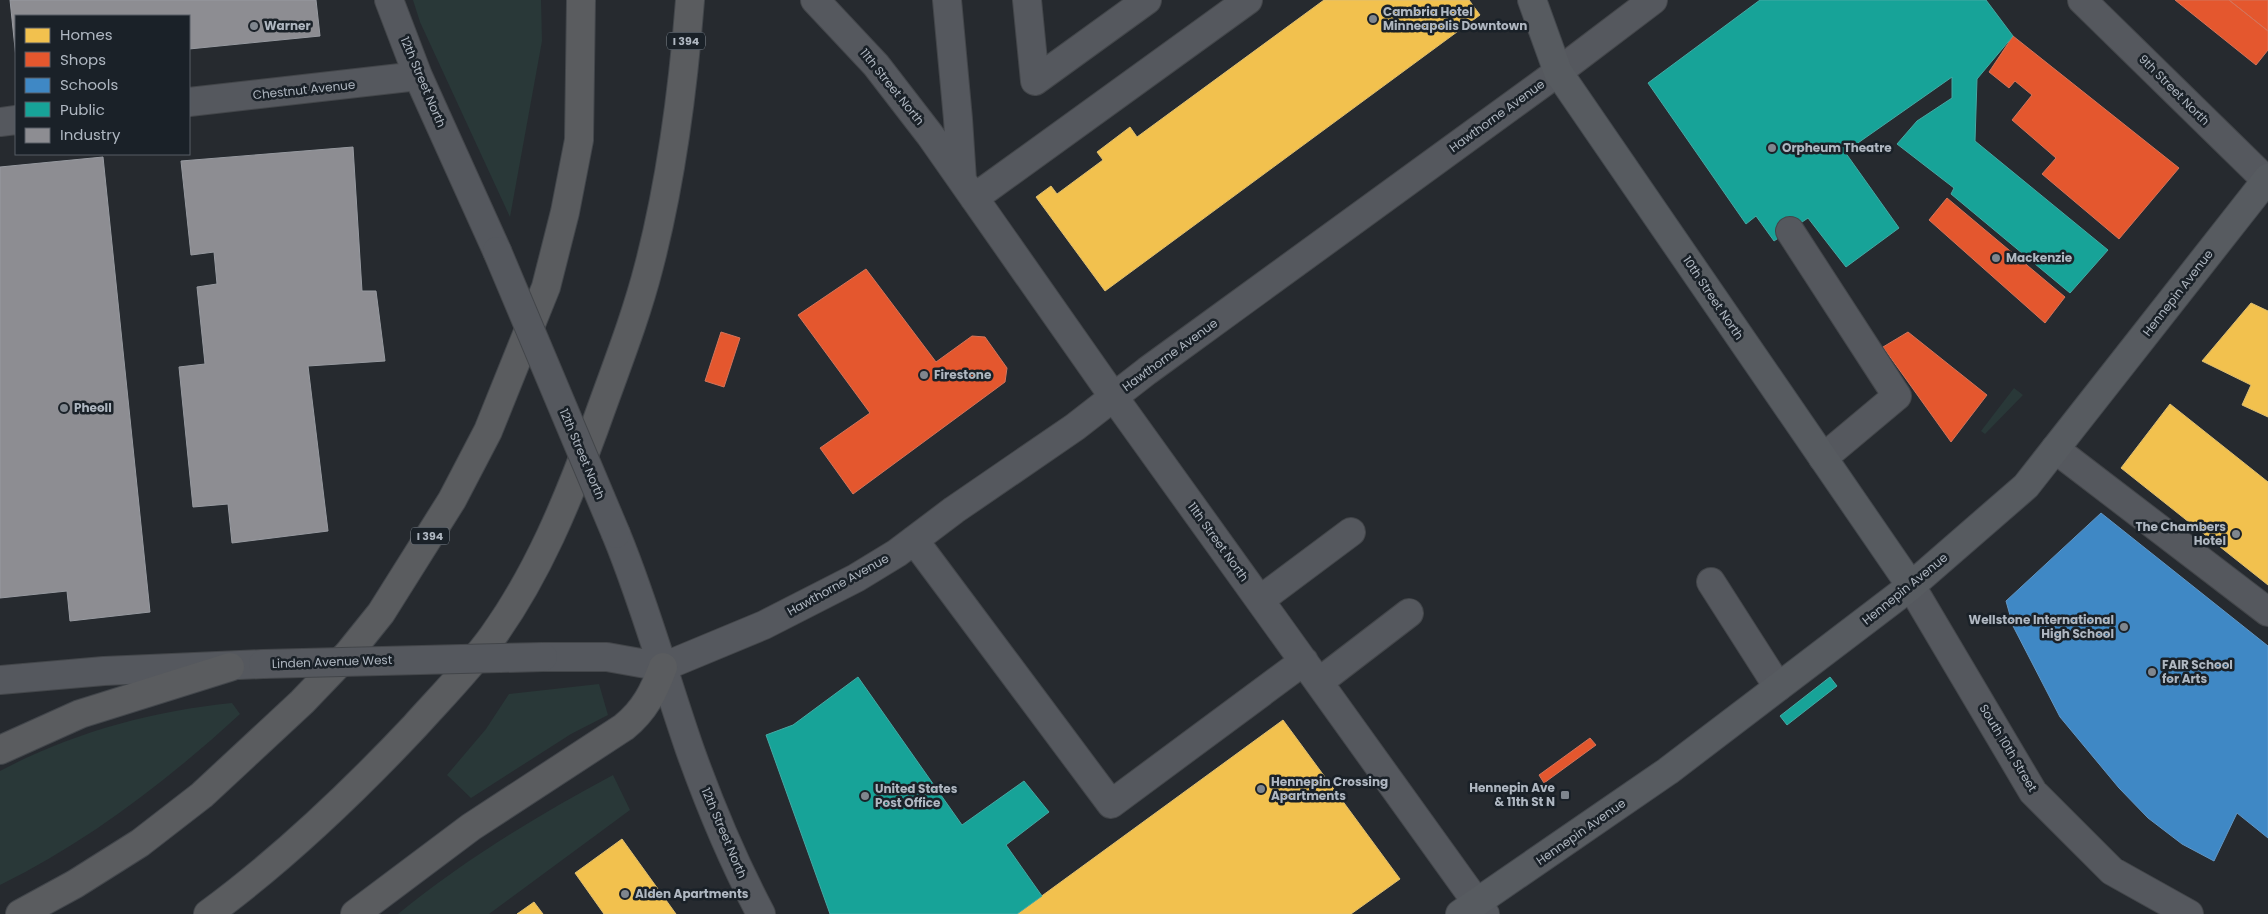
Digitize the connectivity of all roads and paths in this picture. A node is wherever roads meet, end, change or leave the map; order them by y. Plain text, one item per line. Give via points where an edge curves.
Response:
1 (390, 0) edge
2 (580, 0) edge
3 (689, 0) edge
4 (815, 0) edge
5 (946, 0) edge
6 (1027, 0) edge
7 (1147, 0) edge
8 (1248, 0) edge
9 (1532, 0) edge
10 (1653, 0) edge
11 (2082, 0) edge
12 (1558, 72) junction
13 (418, 76) junction
14 (190, 102) edge
15 (15, 120) edge
16 (0, 122) edge
17 (2267, 180) edge
18 (968, 189) junction
19 (1790, 230) dead end
20 (1114, 396) junction
21 (2055, 449) junction
22 (1823, 458) junction
23 (1350, 532) dead end
24 (914, 540) junction
25 (1711, 582) dead end
26 (1911, 586) junction
27 (1260, 600) junction
28 (2268, 612) edge
29 (1409, 613) dead end
30 (230, 667) junction
31 (663, 667) junction
32 (1311, 671) junction
33 (0, 680) edge
34 (1778, 687) junction
35 (0, 750) edge
36 (1474, 910) edge
37 (20, 914) edge
38 (208, 914) edge
39 (355, 914) edge
40 (761, 914) edge
41 (2189, 914) edge

1 - 13 street, 12th Street North
2 - 37 highway, I 394 via 579,140 546,287 488,431 427,541 381,613 348,654 257,746 202,795 140,843
3 - 38 highway via 684,82 670,176 649,267 633,321 569,496 544,551 492,637 464,672 316,824
4 - 18 street, 11th Street North via 889,80
5 - 18 street
6 - 7 street via 1034,80
8 - 18 street
9 - 12 main road, 10th Street North
10 - 12 street, Hawthorne Avenue
11 - 17 street, 9th Street North
12 - 20 street, Hawthorne Avenue
12 - 22 main road, 10th Street North
13 - 14 street, Chestnut Avenue
13 - 31 street, 12th Street North, bridge via 497,251 616,534
15 - 16 street
17 - 21 main road, Hennepin Avenue
18 - 20 street, 11th Street North
19 - 22 street via 1897,396
20 - 24 street, Hawthorne Avenue
20 - 27 street, 11th Street North
21 - 26 main road, Hennepin Avenue via 2026,486
21 - 28 street
22 - 26 main road, 10th Street North
23 - 27 street
24 - 31 street, Hawthorne Avenue via 856,578 788,613
24 - 32 street via 1110,804
25 - 34 street
26 - 34 main road, Hennepin Avenue
26 - 41 street, South 10th Street via 2033,792 2112,871
27 - 32 street, 11th Street North
29 - 32 street
30 - 31 street, Linden Avenue West, bridge via 607,657
30 - 33 street, Linden Avenue West via 104,671
30 - 35 highway via 80,714
31 - 39 highway via 646,704 624,727 471,827
31 - 40 street, 12th Street North via 705,789
32 - 36 street, 11th Street North
34 - 36 main road, Hennepin Avenue via 1668,771

